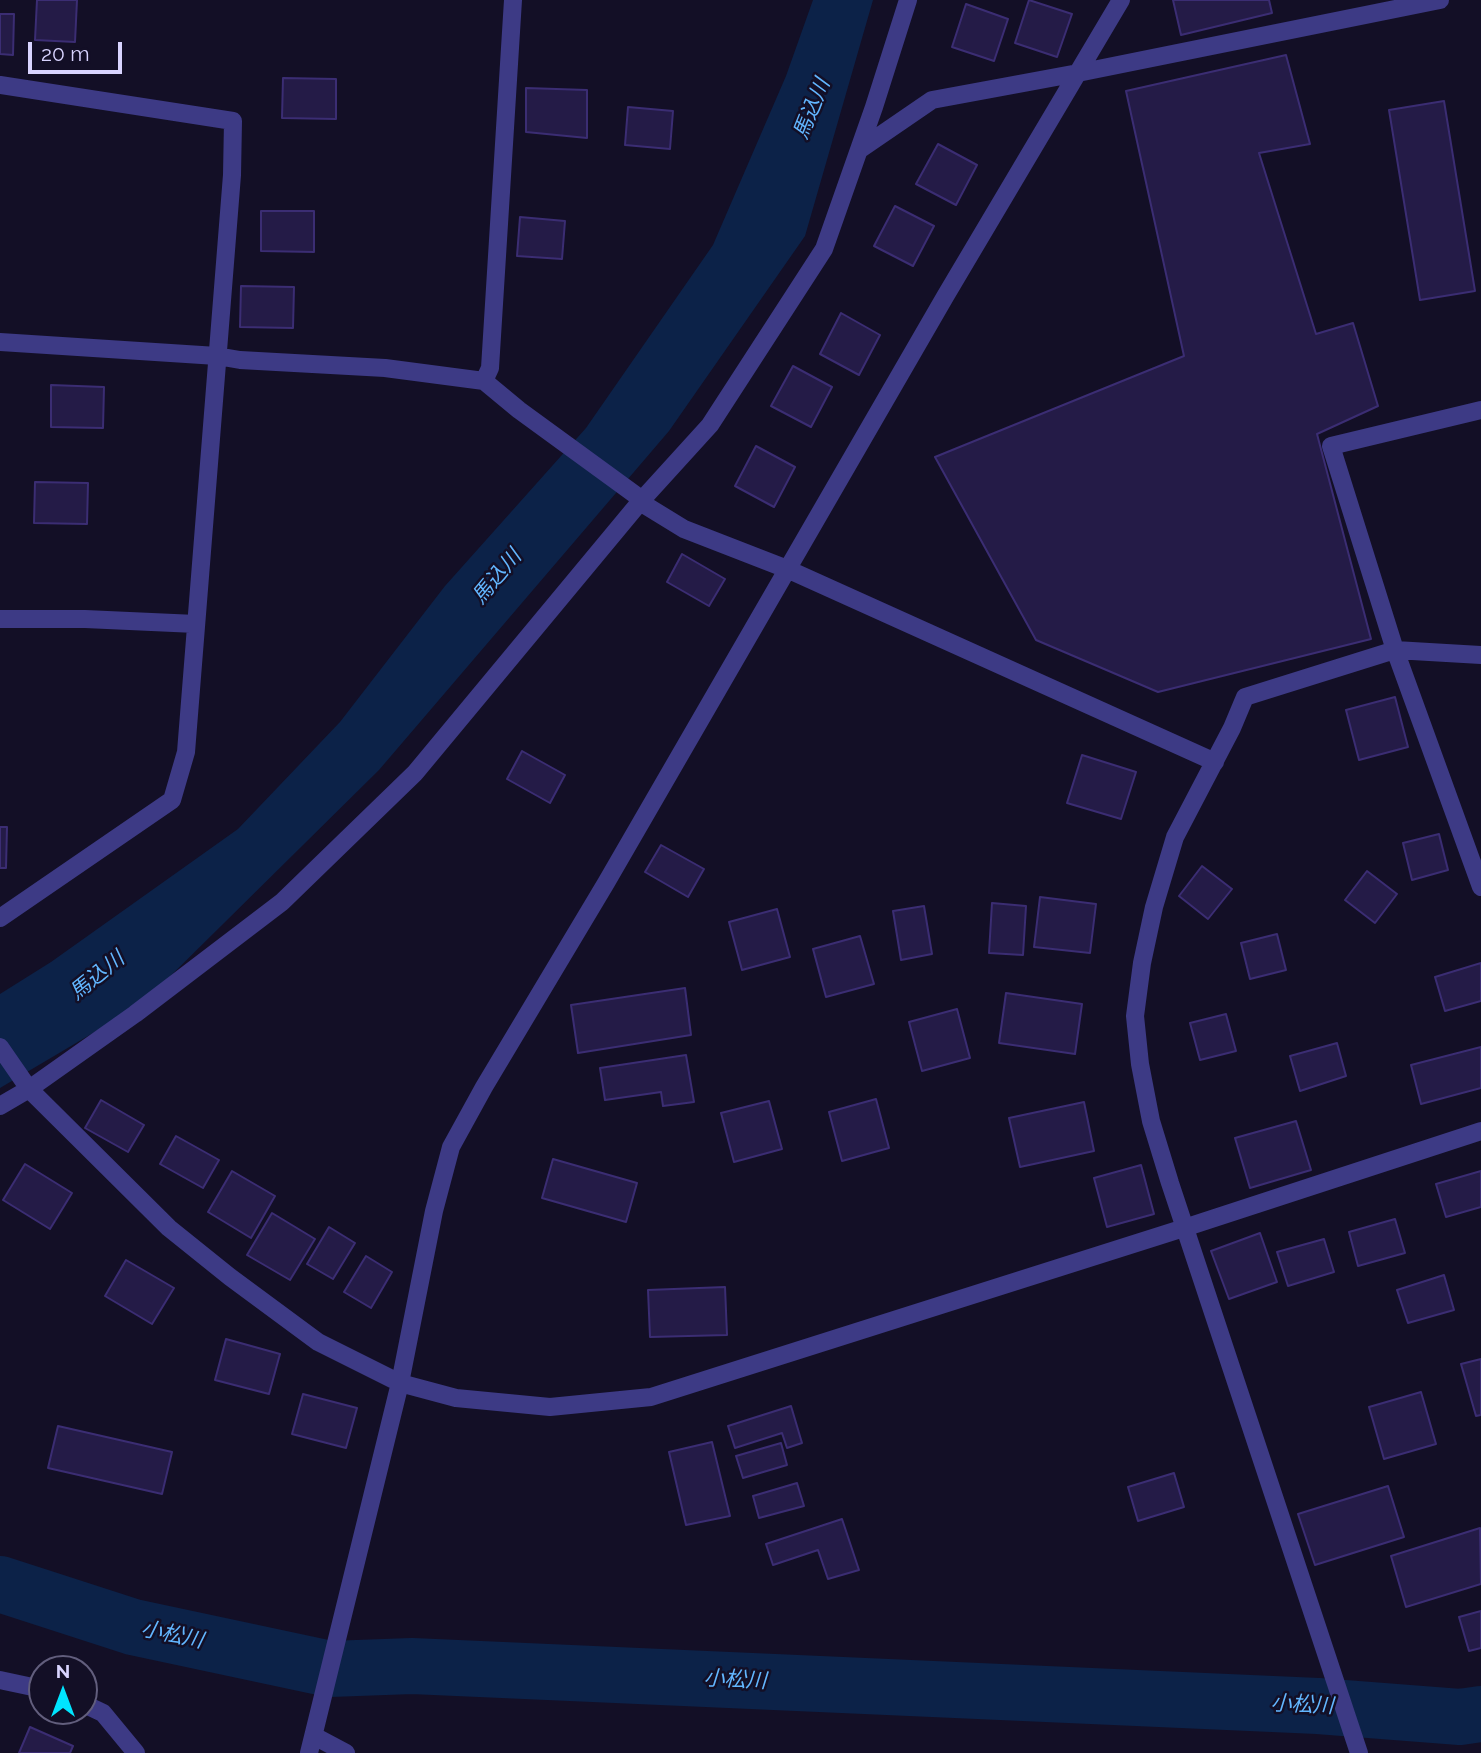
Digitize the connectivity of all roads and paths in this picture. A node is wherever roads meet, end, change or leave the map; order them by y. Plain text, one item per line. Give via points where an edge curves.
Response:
1 (513, 0) edge
2 (908, 0) edge
3 (1121, 0) edge
4 (1440, 0) edge
5 (1078, 73) junction
6 (0, 85) edge
7 (859, 150) junction
8 (0, 342) edge
9 (217, 356) junction
10 (484, 381) junction
11 (1481, 410) edge
12 (639, 499) junction
13 (787, 569) junction
14 (0, 619) edge
15 (196, 624) junction
16 (1395, 650) junction
17 (1481, 655) edge
18 (1215, 762) junction
19 (1481, 887) edge
20 (0, 918) edge
21 (0, 1047) edge
22 (29, 1089) junction
23 (0, 1106) edge
24 (1481, 1131) edge
25 (1184, 1228) junction
26 (400, 1383) junction
27 (0, 1680) edge
28 (28, 1686) edge
29 (98, 1711) edge
30 (312, 1744) edge
31 (136, 1753) edge
32 (346, 1753) edge
33 (1359, 1753) edge

1 - 10 street via 490,368
2 - 7 street
3 - 5 street
4 - 5 street
5 - 7 street via 932,100
5 - 13 street
6 - 9 street via 233,121
7 - 12 street via 824,249 710,425
8 - 9 street
9 - 10 street via 385,368
9 - 15 street
10 - 12 street
11 - 16 street via 1331,446
12 - 13 street via 684,529
12 - 22 street via 415,773 282,902
13 - 18 street
13 - 26 street via 451,1147
14 - 15 street
15 - 20 street via 186,752 172,800
16 - 17 street
16 - 18 street via 1245,697
16 - 19 street
18 - 25 street via 1175,838 1152,918 1135,1016 1151,1121
21 - 22 street
22 - 23 street
22 - 26 street via 169,1228 220,1269 318,1342
24 - 25 street
25 - 26 street via 651,1397 550,1407 456,1398
25 - 33 street
26 - 30 street
27 - 28 street
29 - 31 street
30 - 32 street

